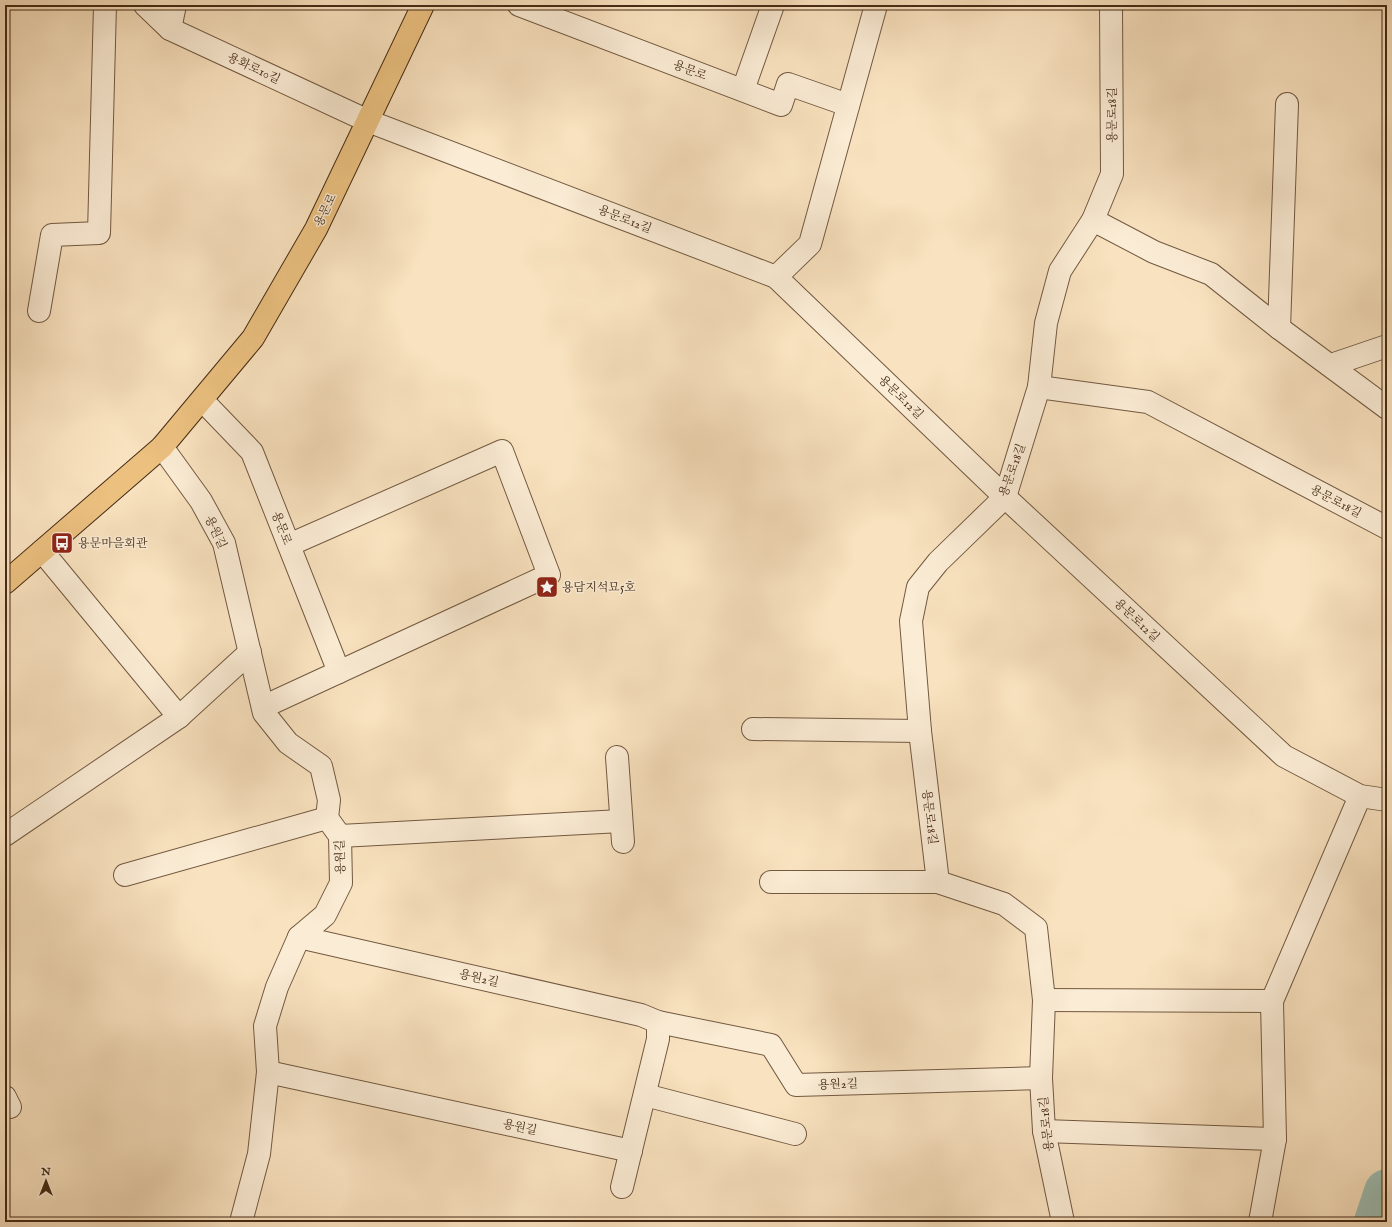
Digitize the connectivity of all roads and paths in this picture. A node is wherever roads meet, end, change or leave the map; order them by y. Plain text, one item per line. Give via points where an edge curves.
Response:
1 (105, 5) edge
2 (145, 5) edge
3 (175, 5) edge
4 (423, 5) edge
5 (519, 5) edge
6 (773, 5) edge
7 (876, 5) edge
8 (1111, 5) edge
9 (170, 29) junction
10 (743, 90) junction
11 (1287, 104) dead end
12 (848, 105) junction
13 (368, 121) junction
14 (1093, 220) junction
15 (776, 277) junction
16 (39, 311) dead end
17 (1279, 328) junction
18 (1387, 346) edge
19 (1331, 366) junction
20 (1039, 387) junction
21 (202, 400) junction
22 (1387, 408) edge
23 (162, 447) junction
24 (1005, 497) junction
25 (1387, 528) edge
26 (289, 546) junction
27 (42, 551) junction
28 (5, 583) edge
29 (250, 652) junction
30 (339, 672) junction
31 (263, 707) junction
32 (179, 717) junction
33 (753, 729) dead end
34 (920, 731) junction
35 (617, 757) dead end
36 (1360, 796) junction
37 (1387, 800) edge
38 (327, 818) junction
39 (5, 835) edge
40 (340, 836) junction
41 (125, 875) dead end
42 (771, 882) dead end
43 (938, 882) junction
44 (300, 937) junction
45 (1044, 1000) junction
46 (1272, 1000) junction
47 (658, 1022) junction
48 (268, 1072) junction
49 (1042, 1078) junction
50 (644, 1095) junction
51 (1044, 1131) junction
52 (795, 1134) dead end
53 (1275, 1139) junction
54 (630, 1152) junction
55 (622, 1187) dead end
56 (241, 1222) edge
57 (1062, 1222) edge
58 (1260, 1222) edge

1 - 16 street via 99,233 52,235
2 - 9 street, 용화로10길
3 - 9 street
4 - 13 main road, 용문로
5 - 10 street, 용문로
6 - 10 street
7 - 12 street
8 - 14 street, 용문로18길 via 1112,174
9 - 13 street, 용화로10길
10 - 12 street, 용문로 via 781,105 788,84
11 - 17 street
12 - 15 street via 810,244
13 - 15 street, 용문로12길
13 - 21 main road, 용문로 via 316,229 253,338
14 - 17 street via 1154,252 1211,274
14 - 20 street, 용문로18길 via 1060,271 1046,323
15 - 24 street, 용문로12길
17 - 19 street
18 - 19 street
19 - 22 street
20 - 24 street, 용문로18길
20 - 25 street, 용문로18길 via 1148,402
21 - 23 main road, 용문로
21 - 26 street, 용문로 via 252,452
23 - 27 main road, 용문로
23 - 29 street, 용원길 via 201,501 224,543
24 - 34 street, 용문로18길 via 938,562 918,587 911,621
24 - 36 street, 용문로12길 via 1284,756
26 - 30 street, 용문로
26 - 30 street via 502,451 549,575
27 - 28 main road, 용문로
27 - 32 street
29 - 31 street, 용원길
29 - 32 street
30 - 31 street
31 - 38 street, 용원길 via 264,713 288,743 321,766 329,800
32 - 39 street
33 - 34 street
34 - 43 street, 용문로18길
35 - 40 street via 622,831
36 - 37 street, 용문로12길
36 - 46 street
38 - 40 street, 용원길
38 - 41 street
40 - 44 street, 용원길 via 341,883 325,915
42 - 43 street
43 - 45 street, 용문로18길 via 1004,904 1036,928
44 - 47 street, 용원2길 via 641,1015
44 - 48 street, 용원길 via 277,987 265,1026
45 - 46 street
45 - 49 street, 용문로18길
46 - 53 street
47 - 49 street, 용원2길 via 771,1045 796,1085
47 - 50 street via 658,1039
48 - 54 street, 용원길
48 - 56 street, 용원길 via 259,1154
49 - 51 street, 용문로18길
50 - 52 street
50 - 54 street
51 - 53 street
51 - 57 street, 용문로18길
53 - 58 street
54 - 55 street

